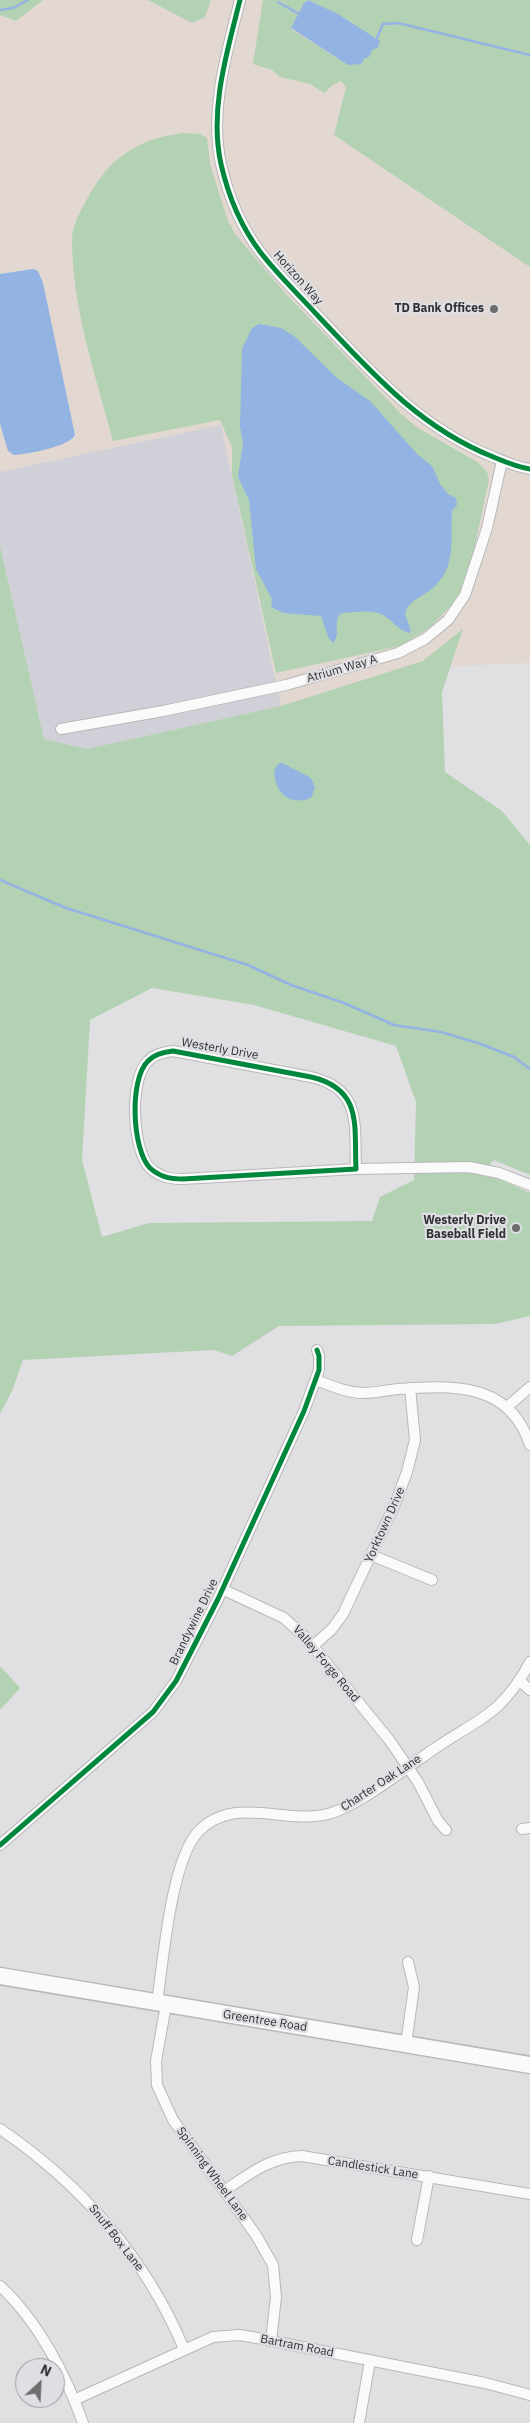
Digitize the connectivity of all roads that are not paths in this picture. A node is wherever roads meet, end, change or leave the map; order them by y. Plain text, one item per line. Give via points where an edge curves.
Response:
1 (240, 0) edge
2 (502, 461) junction
3 (530, 469) edge
4 (61, 729) dead end
5 (356, 1169) junction
6 (530, 1185) edge
7 (317, 1350) dead end
8 (316, 1380) junction
9 (530, 1387) edge
10 (410, 1388) junction
11 (507, 1407) junction
12 (530, 1445) edge
13 (371, 1555) junction
14 (432, 1580) dead end
15 (222, 1589) junction
16 (313, 1646) junction
17 (530, 1662) edge
18 (520, 1680) junction
19 (530, 1690) edge
20 (408, 1766) junction
21 (446, 1830) dead end
22 (0, 1845) edge
23 (408, 1962) dead end
24 (0, 1976) edge
25 (161, 2004) junction
26 (406, 2044) junction
27 (530, 2065) edge
28 (0, 2129) edge
29 (429, 2176) junction
30 (224, 2191) junction
31 (530, 2194) edge
32 (417, 2240) dead end
33 (0, 2286) edge
34 (271, 2341) junction
35 (184, 2349) junction
36 (370, 2361) junction
37 (530, 2395) edge
38 (74, 2400) junction
39 (83, 2423) edge
40 (358, 2423) edge

1 - 2 street, Horizon Way via 221,86 217,121 224,177 248,232 261,252 339,338 416,414 462,443
2 - 3 street, Horizon Way
2 - 4 street, Atrium Way A via 488,528 465,595 448,620 425,639 398,653 286,685
5 - 5 street, Westerly Drive via 351,1105 344,1092 333,1083 311,1076 173,1051 162,1052 150,1059 139,1074 136,1106 142,1154 151,1168 166,1178 262,1176
5 - 6 street, Westerly Drive via 469,1167 499,1173
7 - 8 street, Brandywine Drive via 320,1362
8 - 10 street via 356,1393
8 - 15 street, Brandywine Drive
9 - 11 street
10 - 11 street via 458,1386 481,1391
10 - 13 street, Yorktown Drive via 415,1440 400,1493
11 - 12 street via 520,1422
13 - 14 street
13 - 16 street, Yorktown Drive via 343,1614
15 - 16 street, Valley Forge Road via 284,1618
15 - 22 street, Brandywine Drive via 189,1658 161,1703
16 - 20 street, Valley Forge Road
17 - 18 street, Charter Oak Lane
18 - 19 street
18 - 20 street, Charter Oak Lane via 490,1713
20 - 21 street, Valley Forge Road
20 - 25 street, Charter Oak Lane via 337,1811 316,1816 236,1813 216,1818 197,1832 184,1853 177,1876
23 - 26 street via 414,1987
24 - 25 main road, Greentree Road
25 - 26 main road, Greentree Road
25 - 30 street, Spinning Wheel Lane via 157,2085 173,2120
26 - 27 main road, Greentree Road
28 - 35 street, Snuff Box Lane via 45,2161 112,2229 164,2307
29 - 30 street, Candlestick Lane via 290,2156 268,2162
29 - 31 street, Candlestick Lane
29 - 32 street
30 - 34 street, Spinning Wheel Lane via 273,2265 276,2297
33 - 38 street via 40,2336
34 - 35 street, Bartram Road via 239,2334 226,2335
34 - 36 street, Bartram Road
35 - 38 street, Bartram Road
36 - 37 street, Bartram Road
36 - 40 street
38 - 39 street

